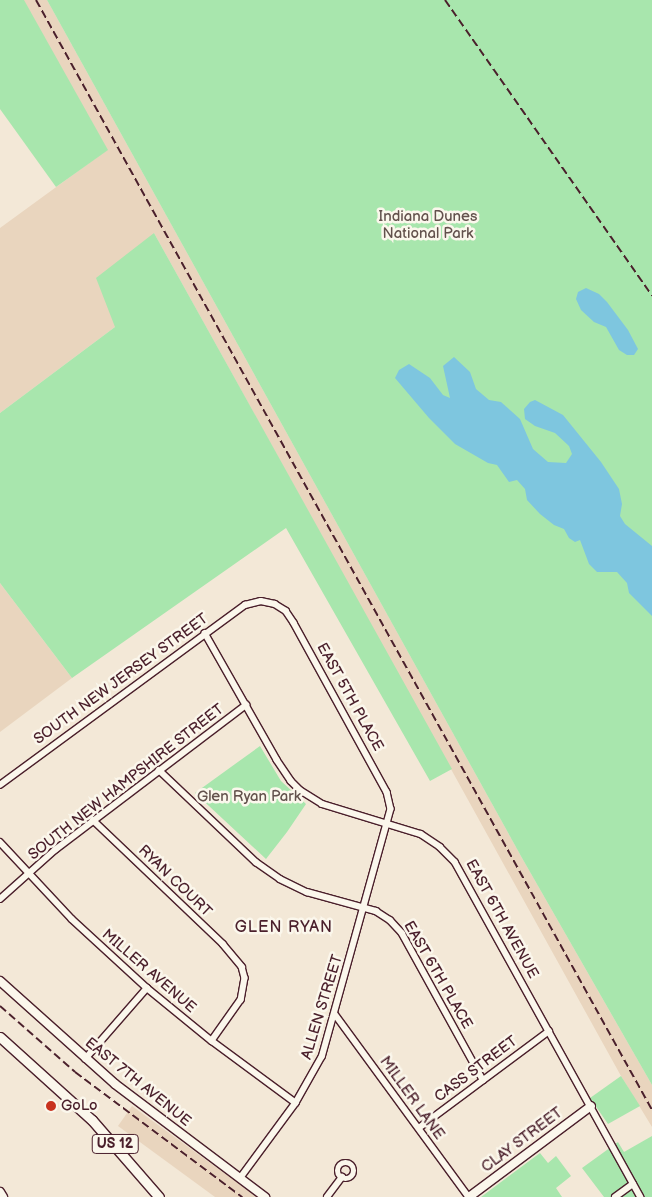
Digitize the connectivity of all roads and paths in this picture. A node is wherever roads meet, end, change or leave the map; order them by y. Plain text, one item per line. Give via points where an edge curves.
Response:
1 (260, 601) joint
2 (205, 633) junction
3 (246, 705) junction
4 (159, 770) junction
5 (0, 784) edge
6 (93, 820) junction
7 (387, 824) junction
8 (0, 842) edge
9 (28, 874) junction
10 (0, 899) edge
11 (364, 908) junction
12 (0, 981) edge
13 (147, 988) junction
14 (334, 1014) junction
15 (549, 1030) junction
16 (0, 1037) edge
17 (212, 1041) junction
18 (85, 1059) junction
19 (484, 1080) junction
20 (296, 1103) junction
21 (591, 1106) junction
22 (419, 1128) junction
23 (342, 1177) dead end
24 (240, 1179) junction
25 (633, 1184) junction
26 (0, 1192) edge
27 (3, 1197) edge
28 (159, 1197) edge
29 (265, 1197) edge
30 (327, 1197) edge
31 (469, 1197) edge
32 (615, 1197) edge
33 (641, 1197) edge

1 - 2 street, SOUTH NEW JERSEY STREET via 245,605
1 - 7 street, EAST 5TH PLACE via 281,607 294,623 387,792 392,804
2 - 3 street, EAST 6TH AVENUE
2 - 5 street, SOUTH NEW JERSEY STREET
3 - 4 street, SOUTH NEW HAMPSHIRE STREET
3 - 7 street, EAST 6TH AVENUE via 283,771 300,790 322,804
4 - 6 street, SOUTH NEW HAMPSHIRE STREET
4 - 11 street, EAST 6TH PLACE via 268,872 307,892
6 - 9 street, SOUTH NEW HAMPSHIRE STREET
6 - 17 street, RYAN COURT via 242,966 245,978 241,1000
7 - 11 street, ALLEN STREET
7 - 15 street, EAST 6TH AVENUE via 431,840 455,862
8 - 9 street, MILLER AVENUE
9 - 10 street, SOUTH NEW HAMPSHIRE STREET
9 - 13 street, MILLER AVENUE
11 - 14 street, ALLEN STREET
11 - 19 street, EAST 6TH PLACE via 383,915 402,933
12 - 18 street, EAST 7TH AVENUE
13 - 17 street, MILLER AVENUE
13 - 18 street
14 - 20 street, ALLEN STREET via 322,1058
14 - 22 street, MILLER LANE
15 - 19 street, CASS STREET
15 - 21 street, EAST 6TH AVENUE
16 - 28 main road, US 12 via 104,1132
17 - 20 street, MILLER AVENUE
18 - 24 street, EAST 7TH AVENUE
19 - 22 street, CASS STREET
20 - 24 street, ALLEN STREET
21 - 25 street, EAST 6TH AVENUE
21 - 31 street, CLAY STREET
22 - 31 street, MILLER LANE
23 - 30 street
24 - 29 street, EAST 7TH AVENUE
25 - 32 street
25 - 33 street, EAST 6TH AVENUE
26 - 27 street

